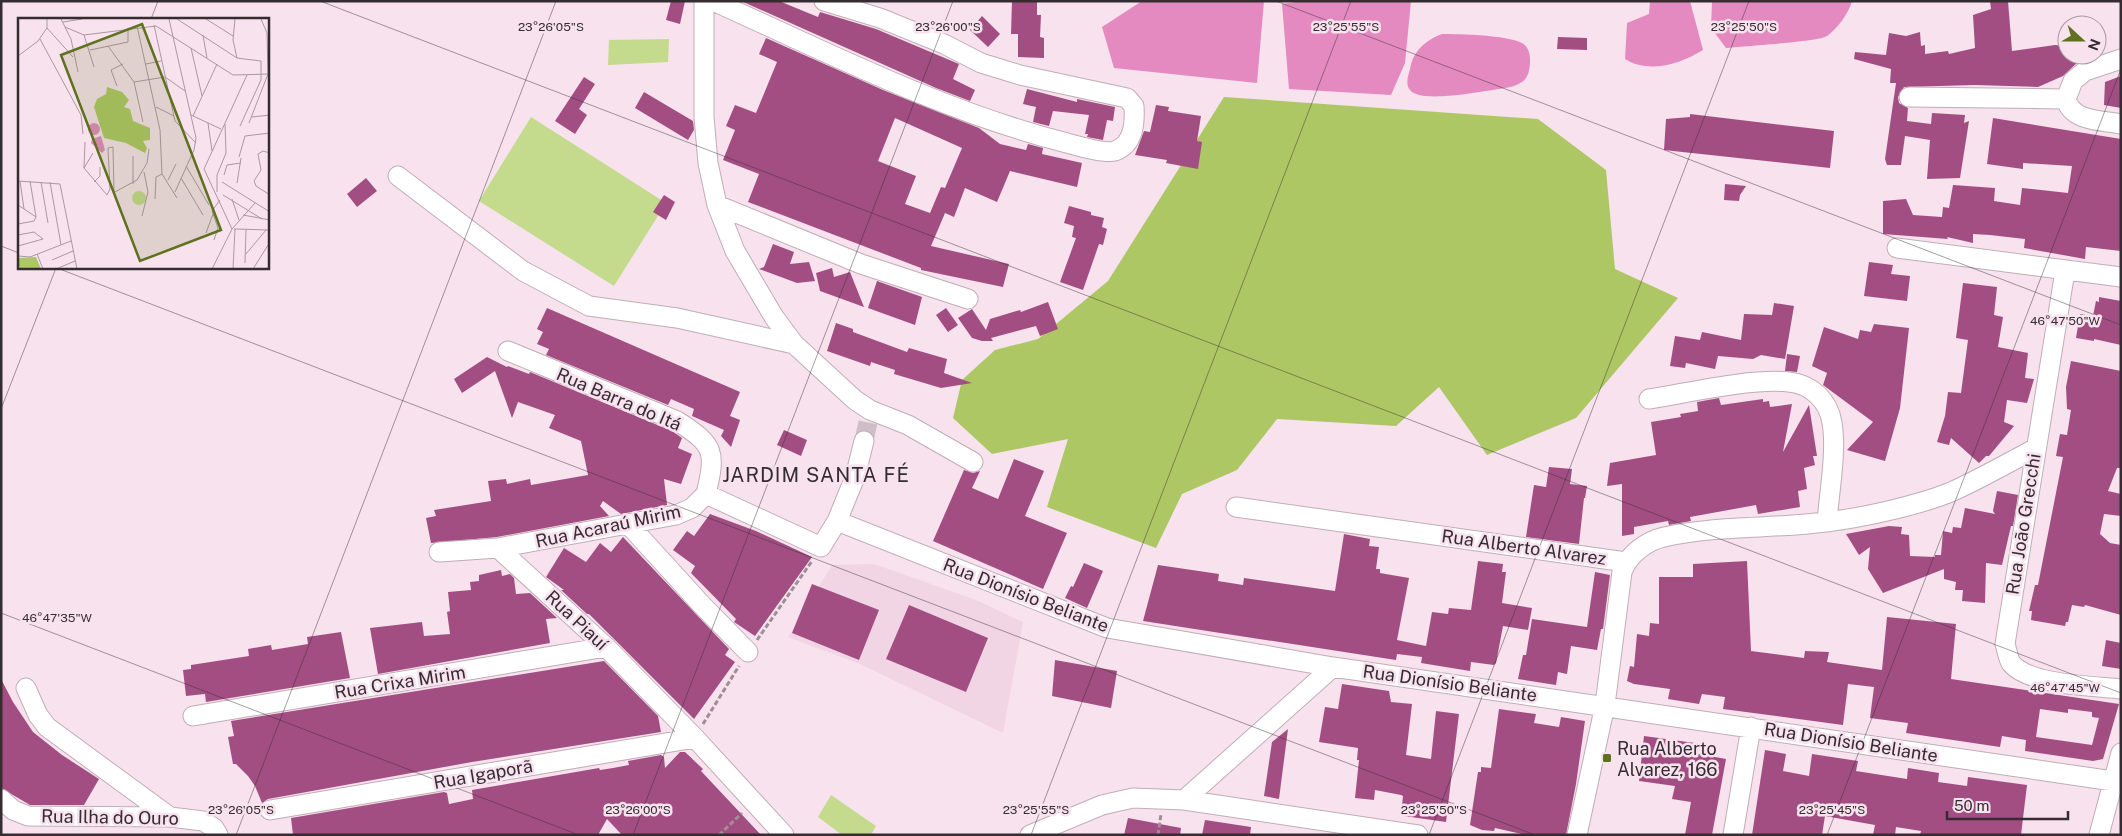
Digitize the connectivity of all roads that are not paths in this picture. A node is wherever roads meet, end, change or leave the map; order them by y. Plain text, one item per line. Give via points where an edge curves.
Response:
1 (704, 1) edge
2 (713, 1) edge
3 (824, 1) edge
4 (2121, 59) edge
5 (1909, 97) dead end
6 (2066, 99) junction
7 (2121, 124) edge
8 (398, 176) dead end
9 (717, 205) junction
10 (1897, 248) dead end
11 (2065, 271) junction
12 (2121, 278) edge
13 (968, 299) dead end
14 (794, 344) junction
15 (508, 352) dead end
16 (1649, 399) dead end
17 (864, 441) tunnel mouth
18 (2036, 448) junction
19 (973, 462) dead end
20 (706, 494) junction
21 (1236, 507) dead end
22 (837, 520) junction
23 (1827, 522) junction
24 (629, 525) junction
25 (498, 548) junction
26 (439, 552) dead end
27 (1626, 562) junction
28 (606, 647) junction
29 (748, 652) dead end
30 (1333, 667) junction
31 (26, 688) dead end
32 (2121, 690) edge
33 (1606, 705) junction
34 (193, 716) dead end
35 (1751, 727) junction
36 (695, 738) junction
37 (2121, 753) edge
38 (2113, 782) junction
39 (1, 799) edge
40 (1184, 800) junction
41 (270, 810) dead end
42 (170, 817) junction
43 (218, 835) edge
44 (784, 835) edge
45 (1030, 835) edge
46 (1418, 835) edge
47 (1577, 835) edge
48 (1733, 835) edge
49 (2098, 835) edge

1 - 9 street via 704,117 708,163
2 - 3 street via 986,120 1088,149 1114,152 1127,144 1135,125 1134,106 1127,98 1020,75 981,63 880,18
4 - 6 street via 2085,72 2073,81
5 - 6 street
6 - 7 street via 2068,108 2079,116
8 - 14 street via 524,271 589,306 677,318
9 - 13 street via 861,264
9 - 14 street via 735,251
10 - 11 street
11 - 12 street
11 - 18 street, Rua João Grecchi
14 - 19 street via 869,416 908,424
15 - 20 street, Rua Barra do Itá via 677,421 697,434 710,447 713,467
16 - 23 street via 1749,384 1789,382 1806,386 1818,394 1832,422
17 - 22 street via 855,477
18 - 23 street via 1950,492 1918,503
18 - 32 street, Rua João Grecchi via 2005,644 2010,662 2021,672 2040,679
20 - 22 street via 821,548
20 - 24 street, Rua Acaraú Mirim via 692,508 676,515
21 - 27 street, Rua Alberto Alvarez
22 - 30 street, Rua Dionísio Beliante via 1107,628
23 - 27 street via 1720,529 1663,537 1650,542
24 - 25 street, Rua Acaraú Mirim
24 - 29 street
25 - 26 street
25 - 28 street, Rua Piauí
27 - 33 street, Rua Alberto Alvarez via 1622,572
28 - 34 street, Rua Crixa Mirim
28 - 36 street, Rua Piauí
30 - 33 street, Rua Dionísio Beliante
30 - 40 street
31 - 42 street via 47,727
33 - 35 street, Rua Dionísio Beliante
33 - 47 street, Rua Alberto Alvarez
35 - 38 street, Rua Dionísio Beliante
35 - 48 street
36 - 41 street, Rua Igaporã
36 - 44 street, Rua Piauí
37 - 38 street
38 - 49 street
39 - 42 street, Rua Ilha do Ouro via 13,810 28,816
40 - 45 street via 1133,798 1110,803
40 - 46 street
42 - 43 street, Rua Ilha do Ouro via 202,821 214,828

